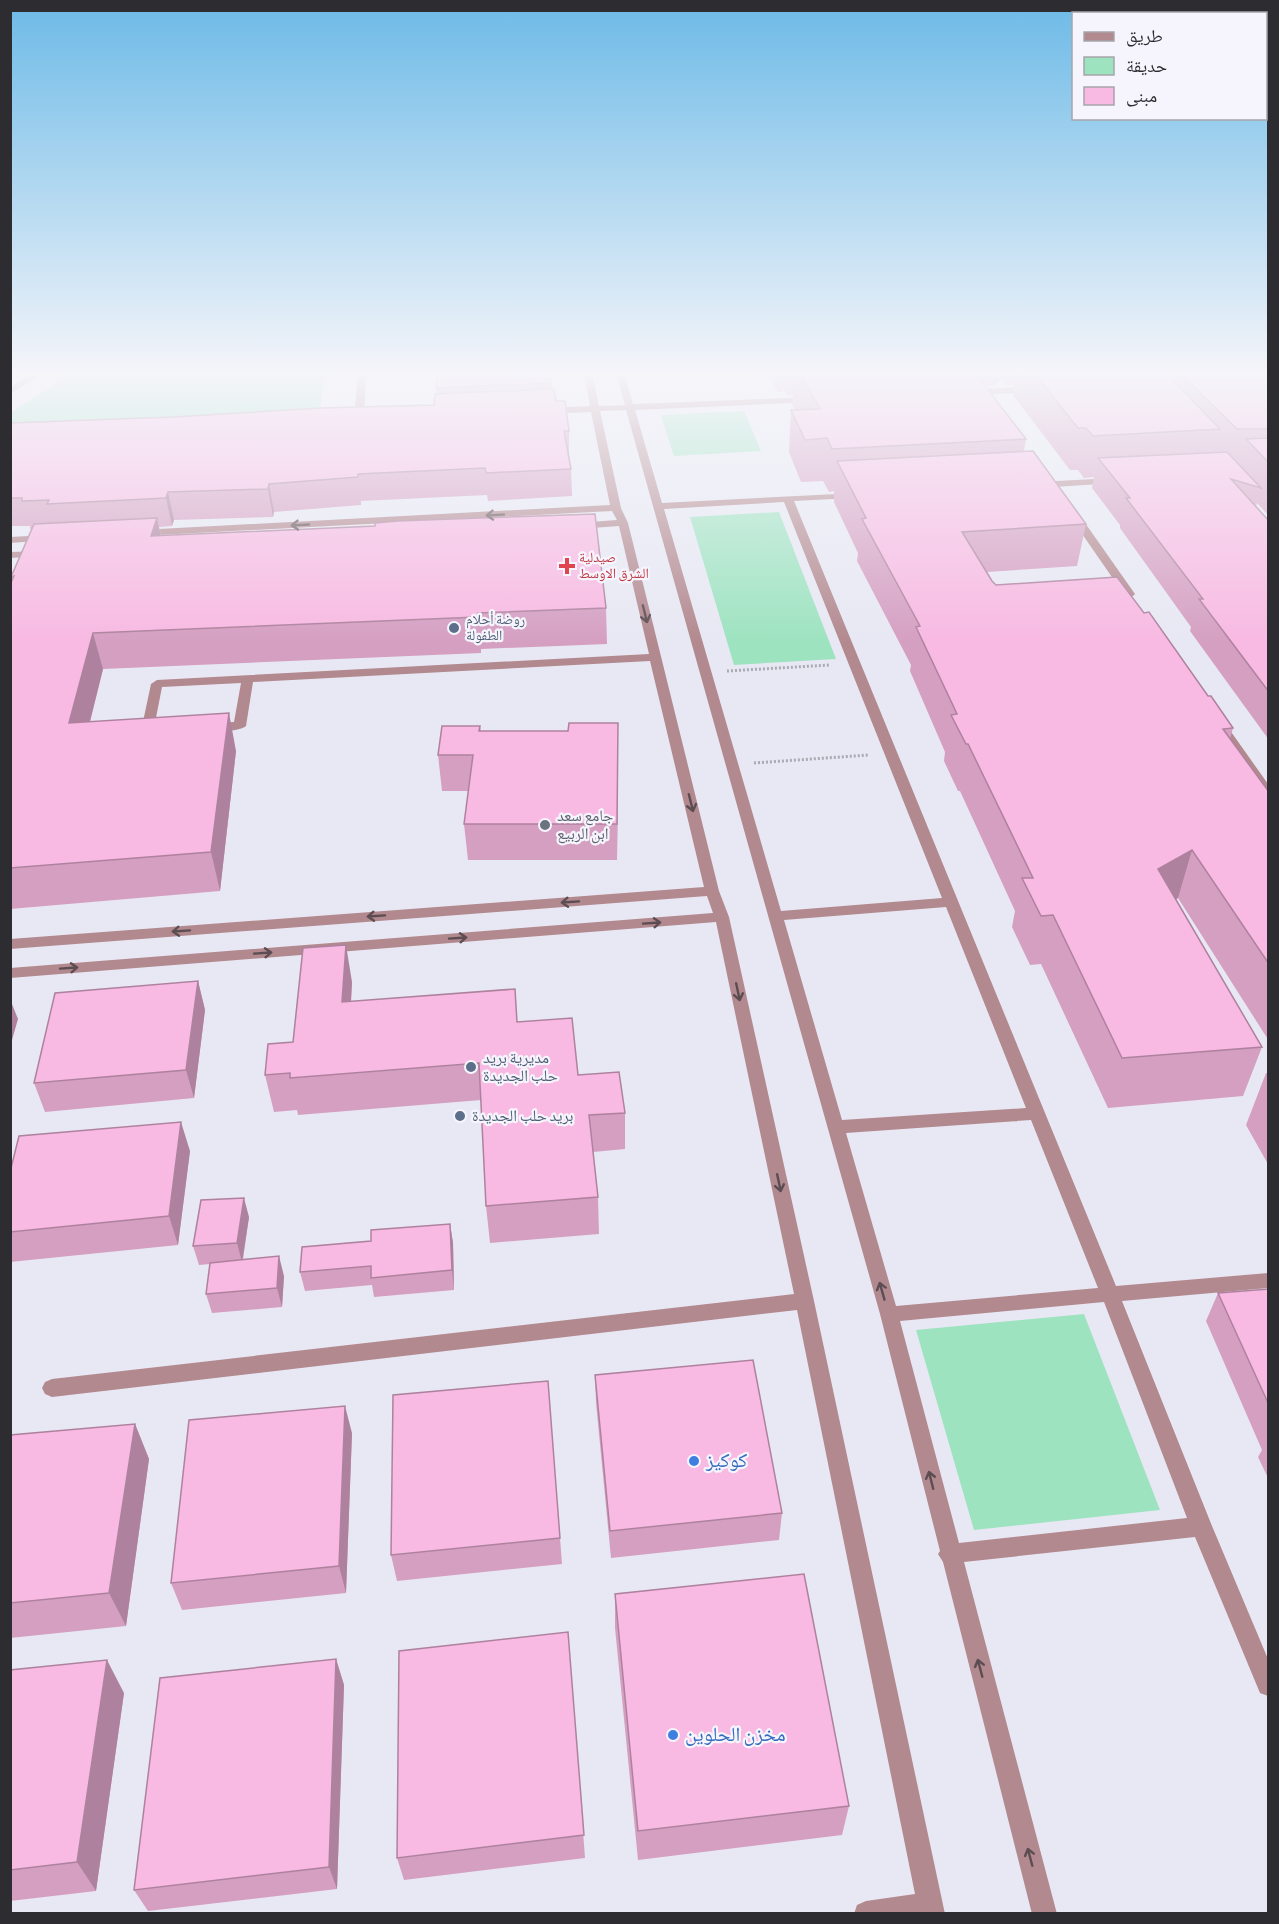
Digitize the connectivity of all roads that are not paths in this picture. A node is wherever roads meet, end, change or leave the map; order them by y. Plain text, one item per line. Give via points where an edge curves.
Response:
1 (608, 463) edge
2 (646, 463) edge
3 (1120, 480) edge
4 (1029, 485) edge
5 (868, 494) edge
6 (1058, 494) junction
7 (788, 499) junction
8 (658, 506) junction
9 (619, 516) junction
10 (564, 526) edge
11 (129, 534) edge
12 (58, 538) edge
13 (10, 540) edge
14 (46, 554) edge
15 (10, 555) edge
16 (1133, 600) edge
17 (655, 657) junction
18 (248, 679) junction
19 (1214, 716) edge
20 (194, 728) edge
21 (170, 730) edge
22 (1269, 793) edge
23 (712, 891) junction
24 (951, 902) junction
25 (775, 916) junction
26 (722, 917) junction
27 (10, 944) edge
28 (10, 973) edge
29 (1037, 1113) junction
30 (835, 1127) junction
31 (1269, 1280) edge
32 (1110, 1294) junction
33 (805, 1301) junction
34 (889, 1314) junction
35 (52, 1388) dead end
36 (1201, 1526) junction
37 (949, 1554) junction
38 (1269, 1685) edge
39 (931, 1909) edge
40 (866, 1914) edge
41 (1045, 1914) edge

1 - 9 street
2 - 8 street
3 - 6 street
4 - 6 street
5 - 7 street
6 - 16 street
7 - 8 street
7 - 24 street
8 - 25 street
9 - 10 street
9 -> 11 street
9 -> 17 street
12 - 13 street
14 - 15 street
17 - 18 street
17 -> 23 street
18 - 20 street via 240,726
18 - 21 street via 158,684 147,731
19 - 22 street
23 - 26 street
23 -> 27 street
24 - 25 street
24 - 29 street
25 - 30 street
28 -> 26 street
26 -> 33 street
29 - 30 street
29 - 32 street
34 -> 30 street
31 - 32 street
32 - 34 street
32 - 36 street
33 - 35 street
33 - 39 street
37 -> 34 street
36 - 37 street
36 - 38 street
41 -> 37 street
39 - 40 street

